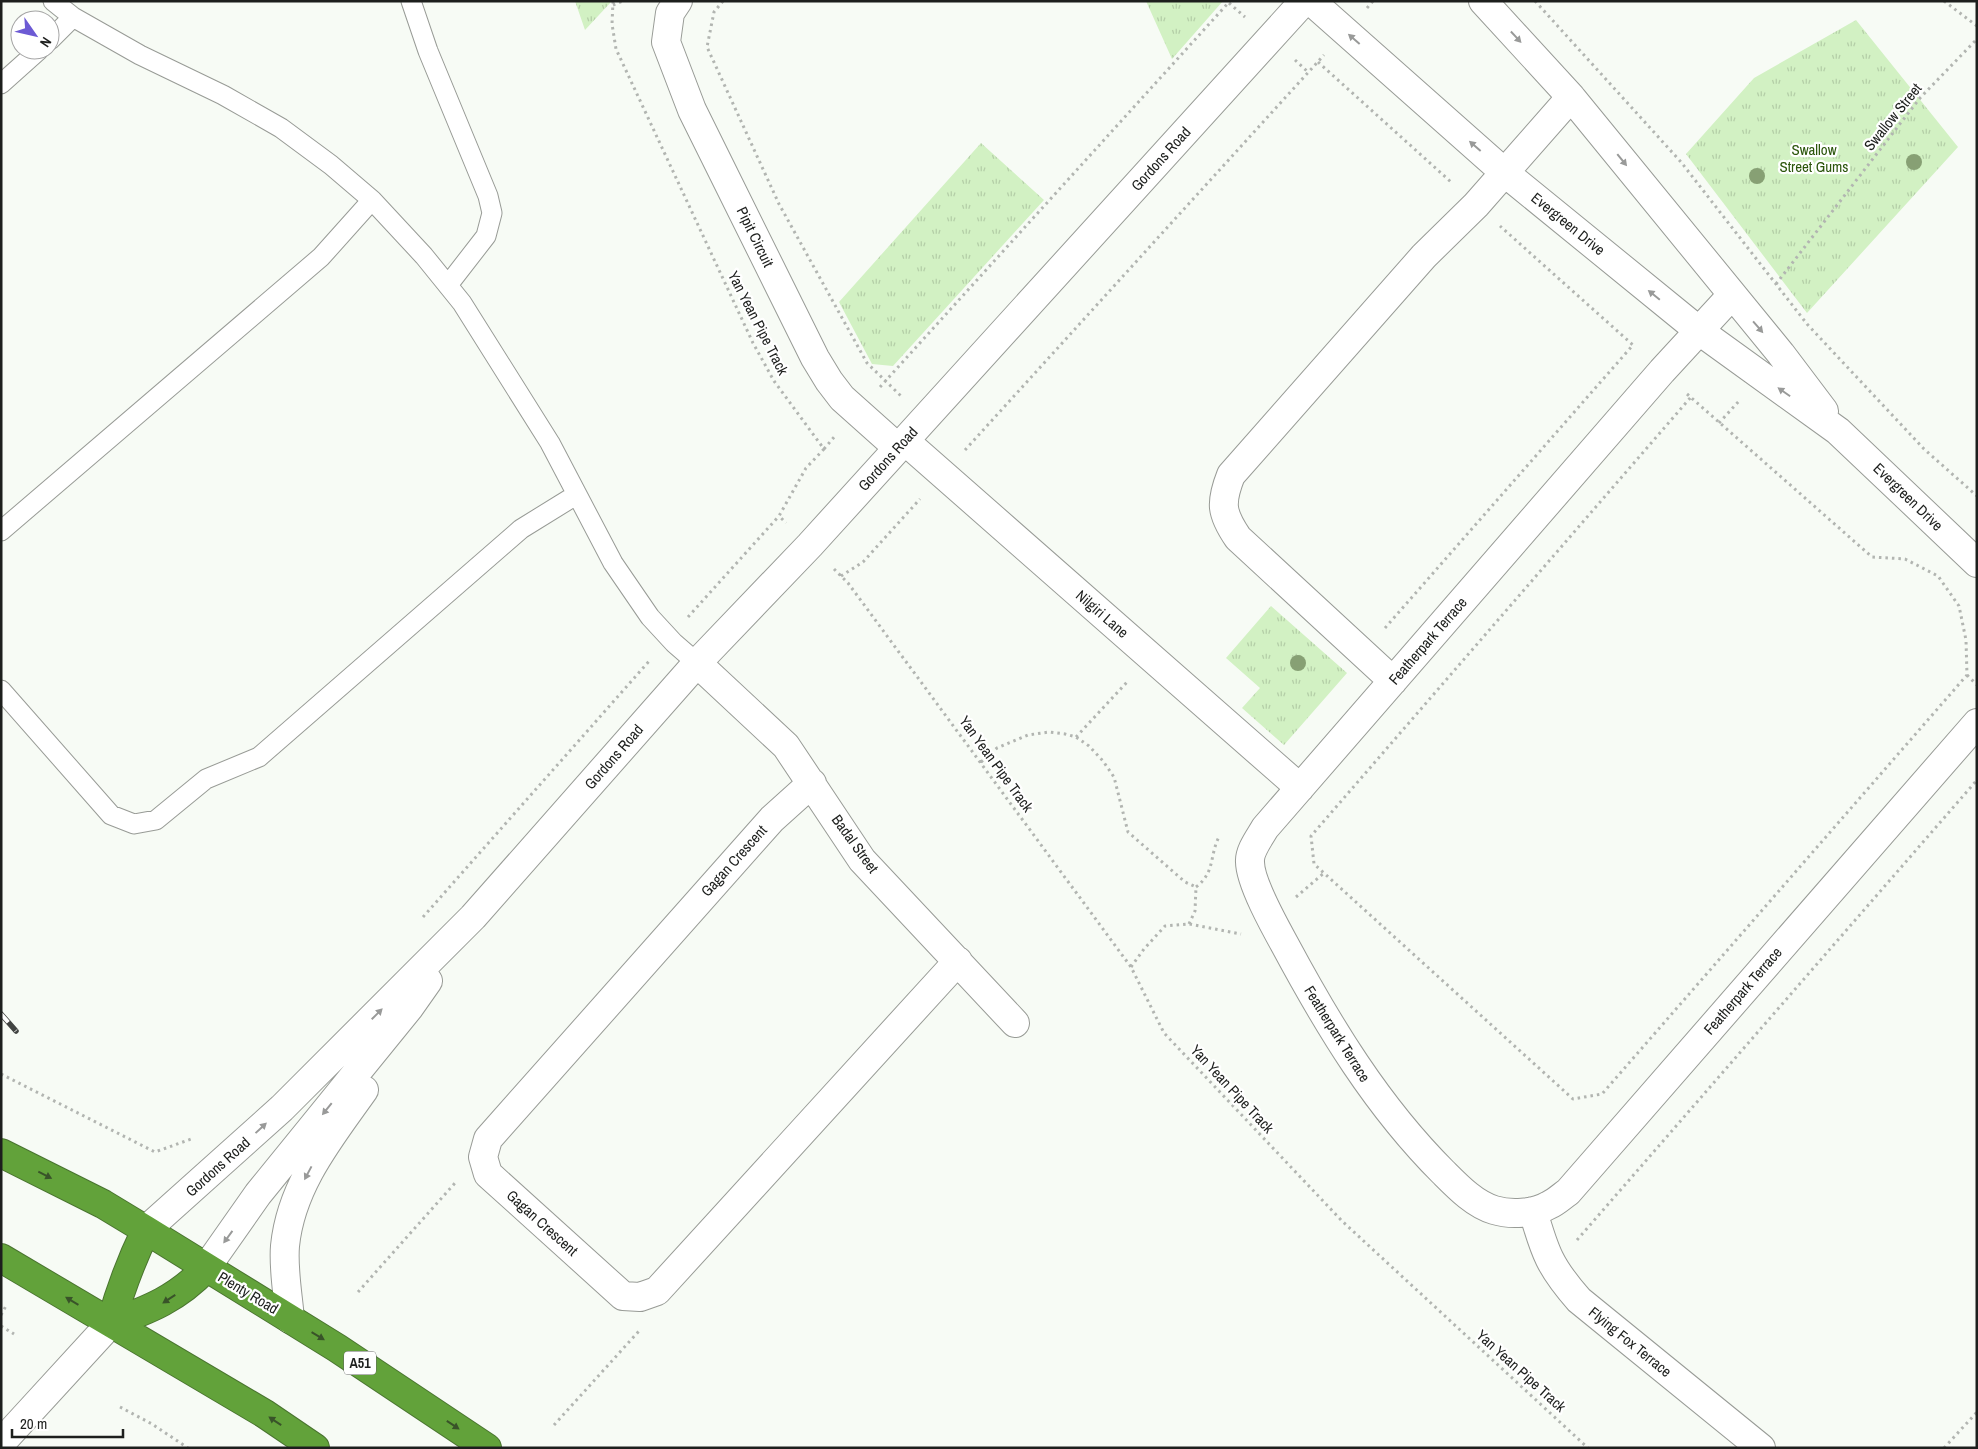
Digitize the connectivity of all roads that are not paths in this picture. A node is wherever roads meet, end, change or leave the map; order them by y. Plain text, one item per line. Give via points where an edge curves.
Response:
1 (53, 1) edge
2 (410, 1) edge
3 (678, 1) edge
4 (1304, 1) edge
5 (1311, 1) edge
6 (1483, 1) edge
7 (73, 18) junction
8 (60, 30) edge
9 (28, 60) edge
10 (1, 84) edge
11 (1571, 97) junction
12 (1504, 172) junction
13 (372, 200) junction
14 (448, 285) junction
15 (1732, 295) junction
16 (1698, 330) junction
17 (1838, 430) junction
18 (902, 445) junction
19 (576, 495) junction
20 (1, 531) edge
21 (1977, 563) edge
22 (698, 663) junction
23 (1394, 681) junction
24 (1, 690) edge
25 (1977, 723) edge
26 (812, 783) junction
27 (1300, 788) junction
28 (473, 917) junction
29 (447, 955) junction
30 (958, 960) junction
31 (1016, 1023) dead end
32 (1, 1153) edge
33 (1534, 1211) junction
34 (146, 1230) junction
35 (1, 1258) edge
36 (206, 1268) junction
37 (290, 1319) junction
38 (111, 1323) junction
39 (1, 1443) edge
40 (315, 1448) edge
41 (487, 1448) edge
42 (1760, 1448) edge

1 - 7 lane
2 - 14 lane via 492,213 486,236
3 - 18 street, Pipit Circuit via 670,12 666,42 692,110 815,358 842,398 857,413
4 - 18 street, Gordons Road
12 -> 5 street, Evergreen Drive
6 -> 11 street, Evergreen Drive
7 - 8 lane
7 - 13 lane via 281,128
9 - 10 lane
11 - 12 street
11 -> 15 street, Evergreen Drive
16 -> 12 street, Evergreen Drive
12 - 23 street via 1424,256 1237,468 1224,491 1227,521 1238,538
13 - 14 lane
13 - 20 lane via 321,256
14 - 19 lane via 550,443
15 - 16 street, Featherpark Terrace
15 -> 17 street, Evergreen Drive
17 -> 16 street, Evergreen Drive
16 - 23 street, Featherpark Terrace
17 - 21 street, Evergreen Drive
18 - 22 street, Gordons Road
18 - 27 street, Nilgiri Lane
19 - 22 lane via 613,564 650,617
19 - 24 lane via 521,529 259,756 206,779 156,820 134,824 111,815
22 - 26 street, Badal Street via 786,746
22 - 28 street, Gordons Road
23 - 27 street, Featherpark Terrace
25 - 33 street, Featherpark Terrace via 1568,1192 1549,1206
26 - 30 street, Badal Street via 862,860
26 - 30 street, Gagan Crescent via 772,819 488,1139 483,1157 488,1174 623,1296 657,1291
27 - 33 street, Featherpark Terrace via 1266,828 1249,860 1269,916 1316,1003 1384,1105 1454,1183 1493,1210 1510,1213
28 - 29 street, Gordons Road
34 -> 28 street, Gordons Road via 282,1108
29 -> 36 street, Gordons Road via 409,1008 258,1194
29 -> 37 street via 398,1040 319,1155 300,1189 285,1247
30 - 31 street, Badal Street
32 -> 34 highway, Plenty Road / A51 via 103,1204
33 - 42 street, Flying Fox Terrace via 1551,1264 1579,1300
34 - 36 highway, Plenty Road / A51
34 - 38 highway, Gordons Road via 120,1289
38 -> 35 highway
36 - 37 highway, Plenty Road / A51
36 -> 38 highway via 164,1302
37 -> 41 highway, Plenty Road / A51
38 - 39 street, Gordons Road
40 -> 38 highway via 265,1414

